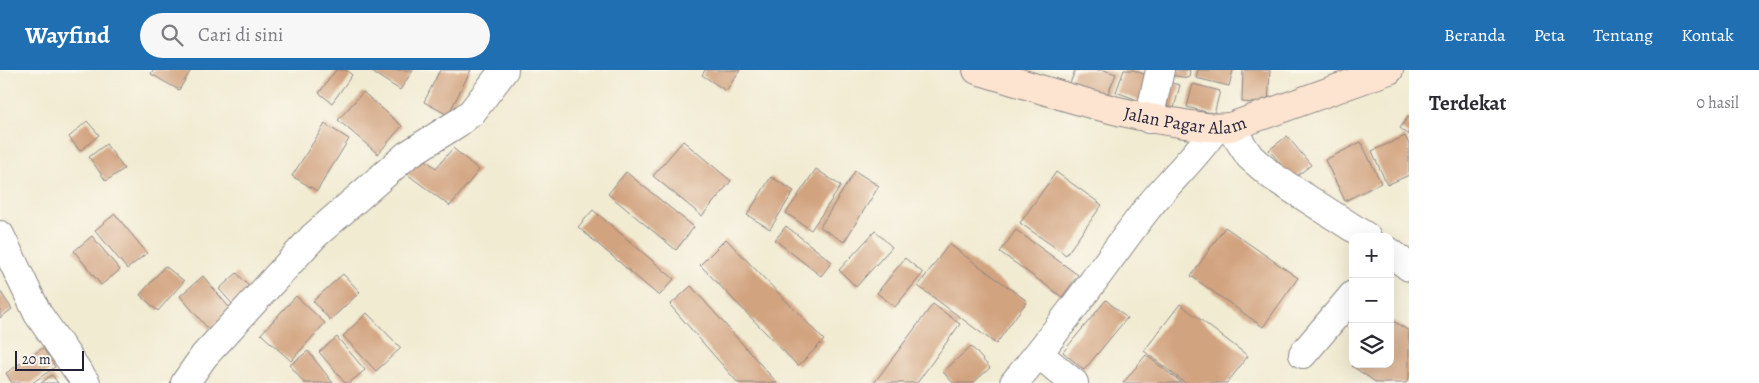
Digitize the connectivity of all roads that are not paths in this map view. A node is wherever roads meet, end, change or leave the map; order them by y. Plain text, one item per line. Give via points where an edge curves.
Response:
1 (504, 70) edge
2 (977, 70) edge
3 (1160, 70) edge
4 (1389, 70) edge
5 (1149, 119) junction
6 (1222, 128) junction
7 (1361, 233) edge
8 (0, 236) edge
9 (1349, 300) edge
10 (1038, 354) junction
11 (1303, 354) dead end
12 (86, 383) edge
13 (185, 383) edge
14 (1014, 383) edge
15 (1074, 383) edge

1 - 13 street via 472,112 407,155 314,236 204,356
2 - 5 street, Jalan Pagar Alam
3 - 5 street
4 - 6 street, Jalan Pagar Alam
5 - 6 street, Jalan Pagar Alam
6 - 7 street via 1272,176
6 - 10 street via 1148,208
8 - 12 street via 38,314
9 - 11 street
10 - 14 street
10 - 15 street

